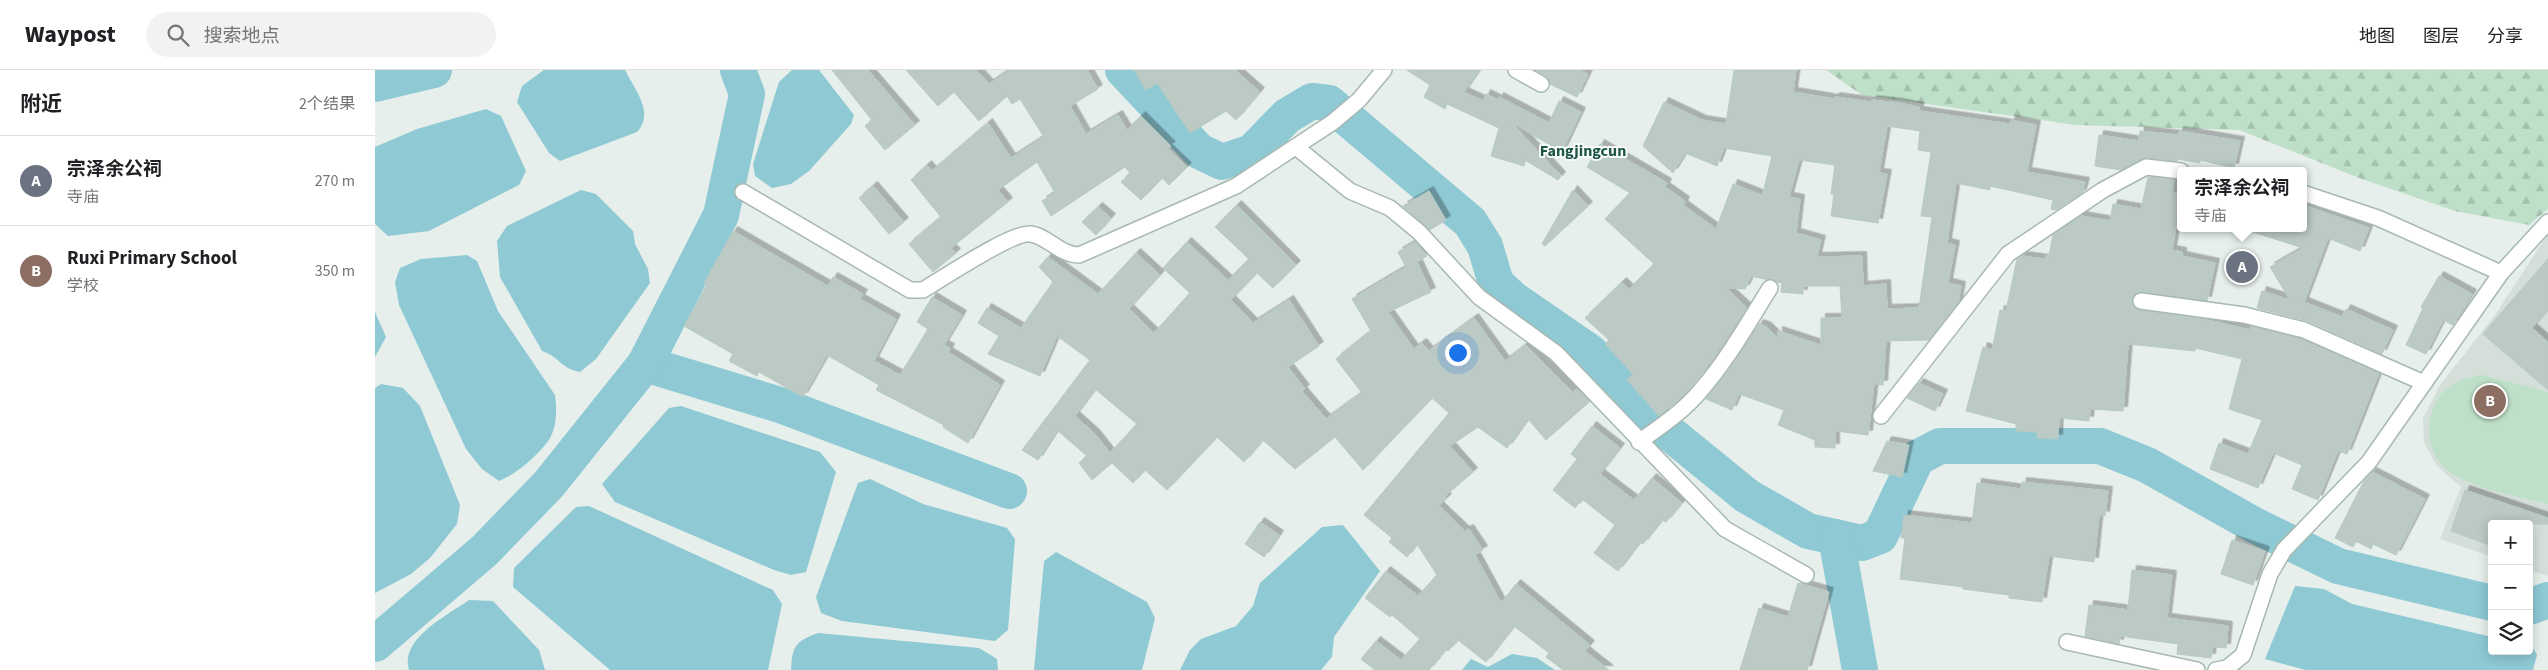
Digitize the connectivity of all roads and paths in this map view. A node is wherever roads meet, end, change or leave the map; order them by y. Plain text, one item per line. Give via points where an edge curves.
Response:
1 (1384, 70) edge
2 (1516, 70) edge
3 (1541, 84) dead end
4 (1295, 147) junction
5 (2177, 171) edge
6 (743, 192) dead end
7 (2307, 194) edge
8 (2548, 222) edge
9 (2501, 273) junction
10 (1770, 288) dead end
11 (2141, 301) dead end
12 (2424, 383) junction
13 (1881, 416) dead end
14 (1644, 438) junction
15 (1806, 575) dead end
16 (2067, 642) dead end
17 (2197, 670) edge
18 (2216, 670) edge

1 - 4 street via 1359,100
2 - 3 street
4 - 6 street via 1236,186 1079,255 1071,255 1031,234 1013,237 923,290 910,290
4 - 14 street via 1350,191 1390,208 1419,232 1479,297 1556,353
5 - 13 street via 2146,167 2103,190 2008,254
7 - 9 street via 2378,218
8 - 9 street
9 - 12 street
10 - 14 street via 1700,391
11 - 12 street via 2244,315 2304,330
12 - 18 street via 2369,462 2284,550 2270,574 2243,655 2227,668
14 - 15 street via 1725,529
16 - 17 street

